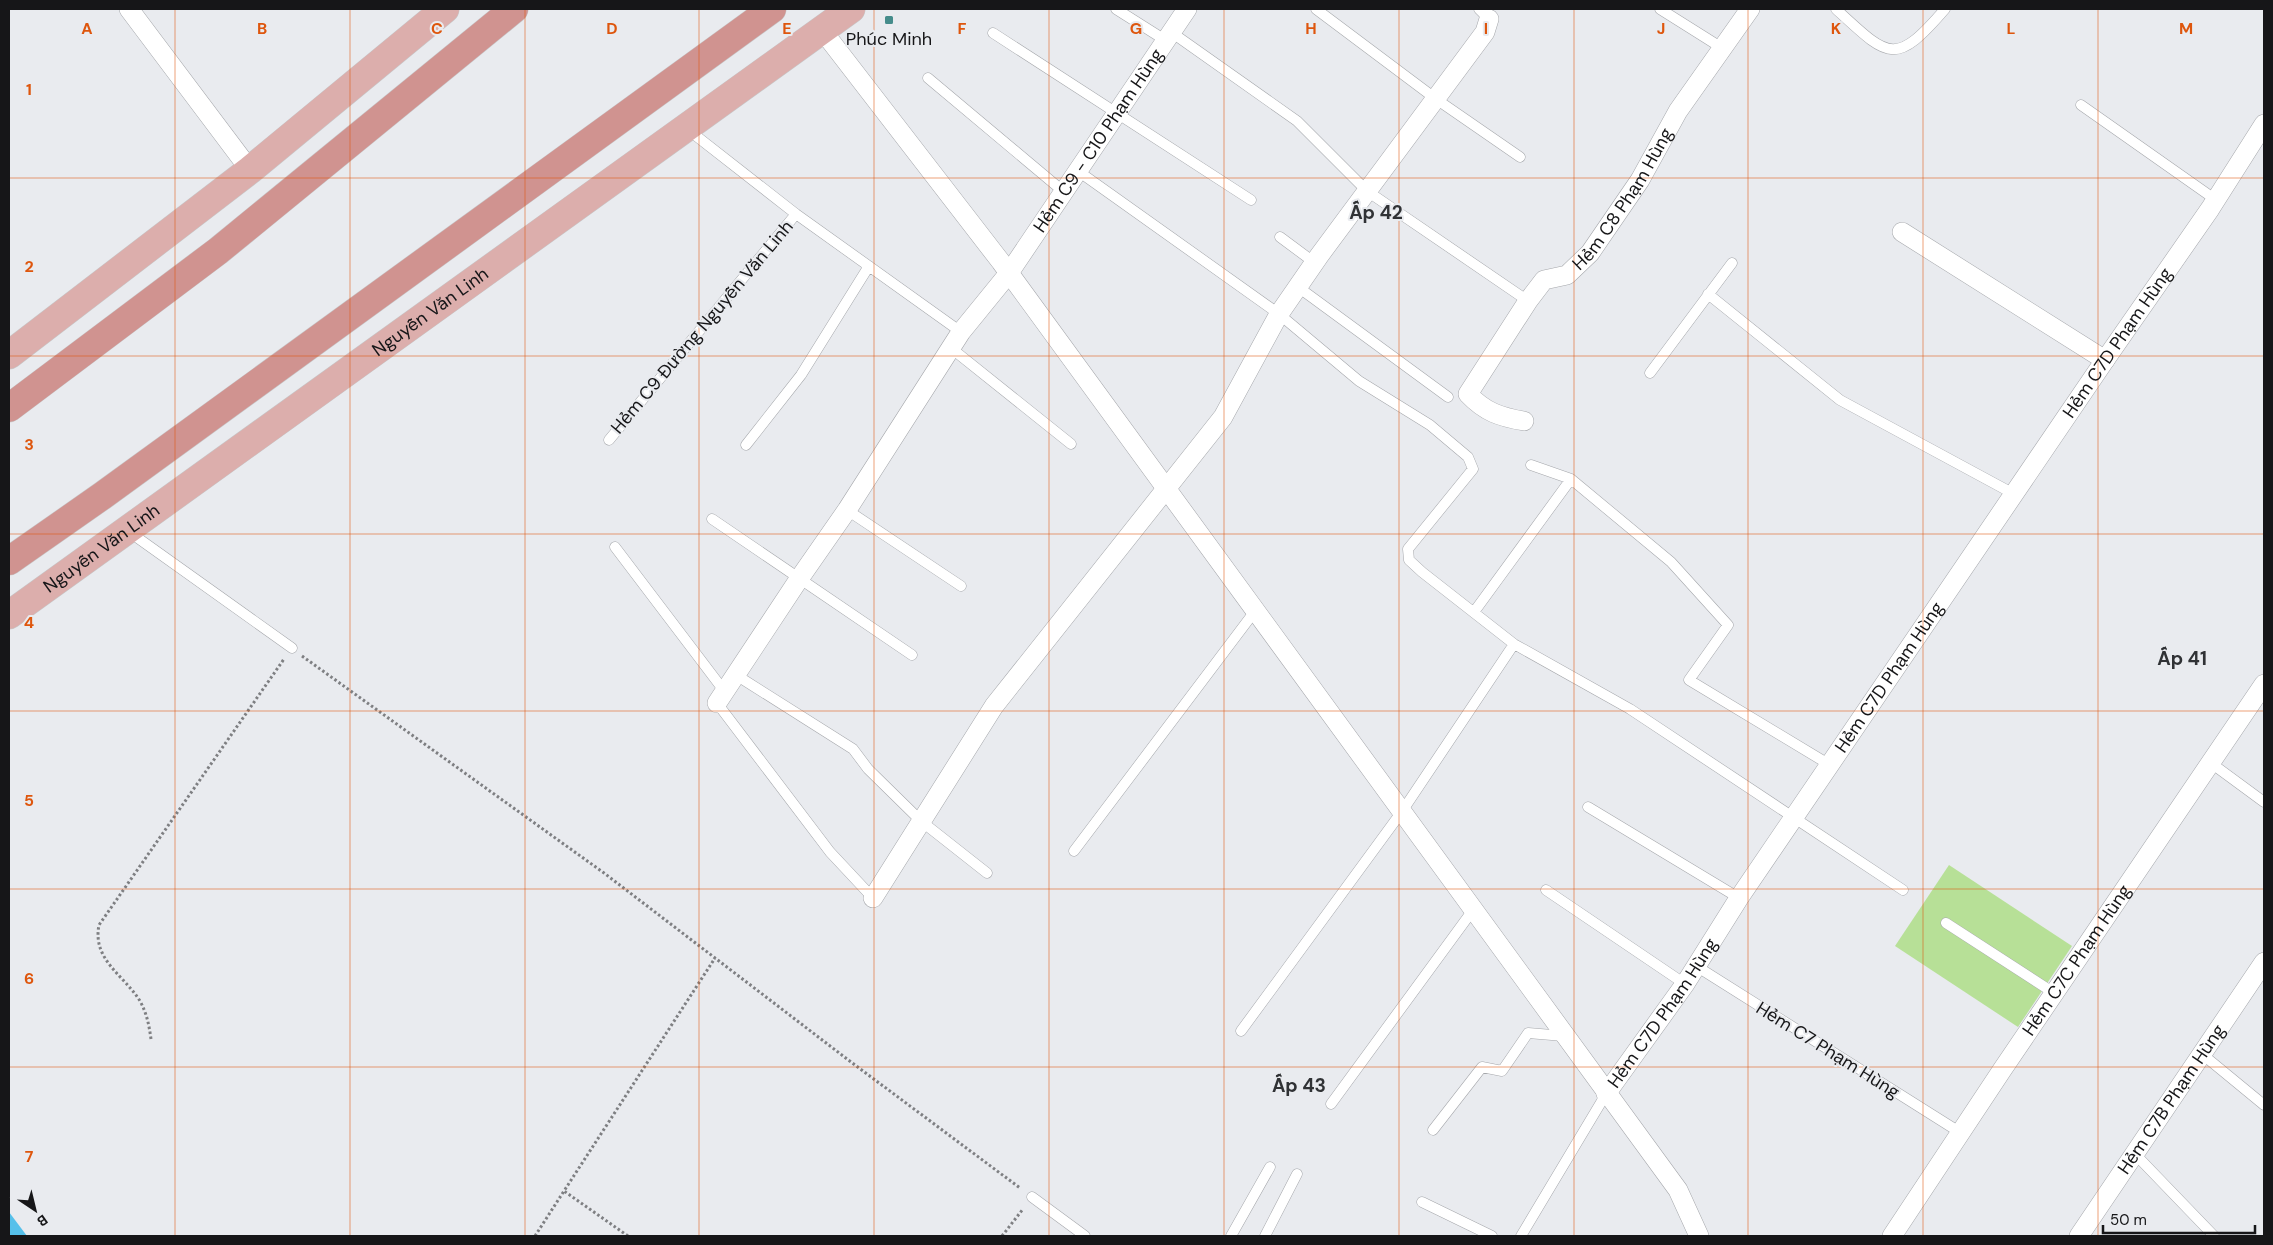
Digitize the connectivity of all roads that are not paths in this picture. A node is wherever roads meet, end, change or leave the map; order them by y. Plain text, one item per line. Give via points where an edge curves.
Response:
1 (129, 9) edge
2 (445, 9) edge
3 (514, 9) edge
4 (772, 9) edge
5 (851, 9) edge
6 (1116, 9) edge
7 (1187, 9) edge
8 (1316, 9) edge
9 (1660, 9) edge
10 (1750, 9) edge
11 (1836, 9) edge
12 (1945, 9) edge
13 (1484, 14) edge
14 (822, 30) junction
15 (993, 33) dead end
16 (1168, 36) junction
17 (1722, 48) junction
18 (928, 78) dead end
19 (1436, 99) junction
20 (2081, 105) dead end
21 (1115, 113) junction
22 (2264, 124) edge
23 (685, 128) junction
24 (1520, 157) dead end
25 (250, 170) junction
26 (1078, 171) junction
27 (1367, 191) junction
28 (1064, 192) junction
29 (1251, 200) dead end
30 (2216, 200) junction
31 (796, 214) junction
32 (1902, 232) dead end
33 (1280, 237) dead end
34 (1315, 263) junction
35 (1732, 263) dead end
36 (869, 266) junction
37 (1009, 273) junction
38 (1298, 287) junction
39 (1708, 294) junction
40 (1528, 300) junction
41 (1279, 314) junction
42 (961, 332) junction
43 (951, 348) junction
44 (9, 355) edge
45 (2105, 360) junction
46 (1650, 373) dead end
47 (1448, 397) dead end
48 (9, 408) edge
49 (1524, 421) dead end
50 (608, 440) dead end
51 (746, 444) dead end
52 (1071, 444) dead end
53 (1531, 465) dead end
54 (1571, 480) junction
55 (1166, 489) junction
56 (2014, 494) junction
57 (847, 510) junction
58 (712, 519) dead end
59 (128, 530) junction
60 (615, 547) dead end
61 (9, 561) edge
62 (799, 579) junction
63 (961, 586) dead end
64 (1255, 611) junction
65 (1474, 612) junction
66 (9, 614) edge
67 (1514, 644) junction
68 (292, 648) road end
69 (912, 654) dead end
70 (736, 674) junction
71 (2264, 684) edge
72 (721, 697) junction
73 (2211, 763) junction
74 (1830, 765) junction
75 (2264, 802) edge
76 (1588, 807) dead end
77 (1403, 810) junction
78 (1794, 816) junction
79 (922, 821) junction
80 (1074, 851) dead end
81 (987, 873) dead end
82 (1546, 890) dead end
83 (1903, 890) dead end
84 (872, 898) joint
85 (1739, 898) junction
86 (1473, 910) junction
87 (1946, 923) dead end
88 (2264, 962) edge
89 (1696, 966) junction
90 (1685, 984) junction
91 (2054, 993) junction
92 (1241, 1031) dead end
93 (1564, 1036) junction
94 (2202, 1054) junction
95 (1606, 1094) junction
96 (1331, 1104) dead end
97 (2264, 1105) edge
98 (1433, 1130) dead end
99 (1961, 1133) junction
100 (2134, 1154) junction
101 (1270, 1166) dead end
102 (1297, 1174) dead end
103 (1032, 1196) road end
104 (1422, 1202) dead end
105 (1085, 1236) edge
106 (1231, 1236) edge
107 (1265, 1236) edge
108 (1492, 1236) edge
109 (1521, 1236) edge
110 (1699, 1236) edge
111 (1892, 1236) edge
112 (2079, 1236) edge
113 (2214, 1236) edge

1 - 25 street
2 - 25 main road
3 - 48 highway via 218,251
4 - 61 highway
5 - 14 main road, Nguyễn Văn Linh
6 - 16 lane
7 - 16 street, Hẻm C9 - C10 Phạm Hùng
8 - 19 lane
9 - 17 lane
10 - 17 street, Hẻm C8 Phạm Hùng
11 - 12 lane via 1867,38 1900,50 1927,30
13 - 19 street via 1485,32
14 - 23 main road, Nguyễn Văn Linh
14 - 37 street
15 - 21 lane
16 - 21 street, Hẻm C9 - C10 Phạm Hùng
16 - 27 lane via 1297,121
17 - 40 street, Hẻm C8 Phạm Hùng via 1678,111 1640,180 1590,253 1567,275 1544,280
18 - 28 lane
19 - 24 lane
19 - 27 street
20 - 30 lane
21 - 26 street, Hẻm C9 - C10 Phạm Hùng
21 - 29 lane
22 - 30 street, Hẻm C7D Phạm Hùng
23 - 31 lane, Hẻm C9 Đường Nguyễn Văn Linh
23 - 59 main road, Nguyễn Văn Linh
25 - 44 main road
26 - 28 street, Hẻm C9 - C10 Phạm Hùng
26 - 41 lane
27 - 34 street
27 - 40 lane
28 - 37 street, Hẻm C9 - C10 Phạm Hùng
30 - 45 street, Hẻm C7D Phạm Hùng
31 - 36 lane, Hẻm C9 Đường Nguyễn Văn Linh
31 - 50 lane, Hẻm C9 Đường Nguyễn Văn Linh
32 - 45 street
33 - 34 lane
34 - 38 street
35 - 39 lane
36 - 42 lane, Hẻm C9 Đường Nguyễn Văn Linh
36 - 51 lane via 801,375
37 - 42 street, Hẻm C9 - C10 Phạm Hùng
37 - 55 street
38 - 41 street
38 - 47 lane
39 - 46 lane
39 - 56 lane via 1840,400
40 - 49 street, Hẻm C8 Phạm Hùng via 1468,394 1488,412
41 - 55 street via 1223,417
41 - 65 lane via 1359,381 1430,425 1468,457 1473,469 1408,549 1407,555 1422,572
42 - 43 street, Hẻm C9 - C10 Phạm Hùng
43 - 52 lane
43 - 57 street, Hẻm C9 - C10 Phạm Hùng
45 - 56 street, Hẻm C7D Phạm Hùng
53 - 54 lane
54 - 65 lane
54 - 74 lane via 1671,562 1728,625 1688,680
55 - 64 street
55 - 79 street via 994,706
56 - 74 street, Hẻm C7D Phạm Hùng
57 - 62 street, Hẻm C9 - C10 Phạm Hùng
57 - 63 lane
58 - 62 lane
59 - 66 main road, Nguyễn Văn Linh
59 - 68 lane
60 - 72 lane
62 - 69 lane
62 - 70 street, Hẻm C9 - C10 Phạm Hùng
64 - 77 street
64 - 80 lane
65 - 67 lane
67 - 77 lane
67 - 78 lane via 1630,709
70 - 72 street, Hẻm C9 - C10 Phạm Hùng
70 - 79 lane via 853,749
71 - 73 street, Hẻm C7C Phạm Hùng
72 - 84 lane via 830,852
73 - 75 lane
73 - 91 street, Hẻm C7C Phạm Hùng
74 - 78 street, Hẻm C7D Phạm Hùng
76 - 85 lane
77 - 86 street
77 - 92 lane
78 - 83 lane
78 - 85 street, Hẻm C7D Phạm Hùng
79 - 81 lane
79 - 84 street
82 - 90 lane
85 - 89 street, Hẻm C7D Phạm Hùng
86 - 93 street
86 - 96 lane
87 - 91 lane
88 - 94 street, Hẻm C7B Phạm Hùng
89 - 90 street, Hẻm C7D Phạm Hùng
89 - 99 lane, Hẻm C7 Phạm Hùng
90 - 95 street, Hẻm C7D Phạm Hùng
91 - 99 street, Hẻm C7C Phạm Hùng
93 - 95 street
93 - 98 lane via 1528,1033 1502,1071 1482,1067
94 - 97 lane
94 - 100 street, Hẻm C7B Phạm Hùng
95 - 109 lane, Hẻm C7D Phạm Hùng
95 - 110 street via 1678,1190
99 - 111 street, Hẻm C7C Phạm Hùng
100 - 112 street, Hẻm C7B Phạm Hùng
100 - 113 lane
101 - 106 lane
102 - 107 lane
103 - 105 lane
104 - 108 lane

